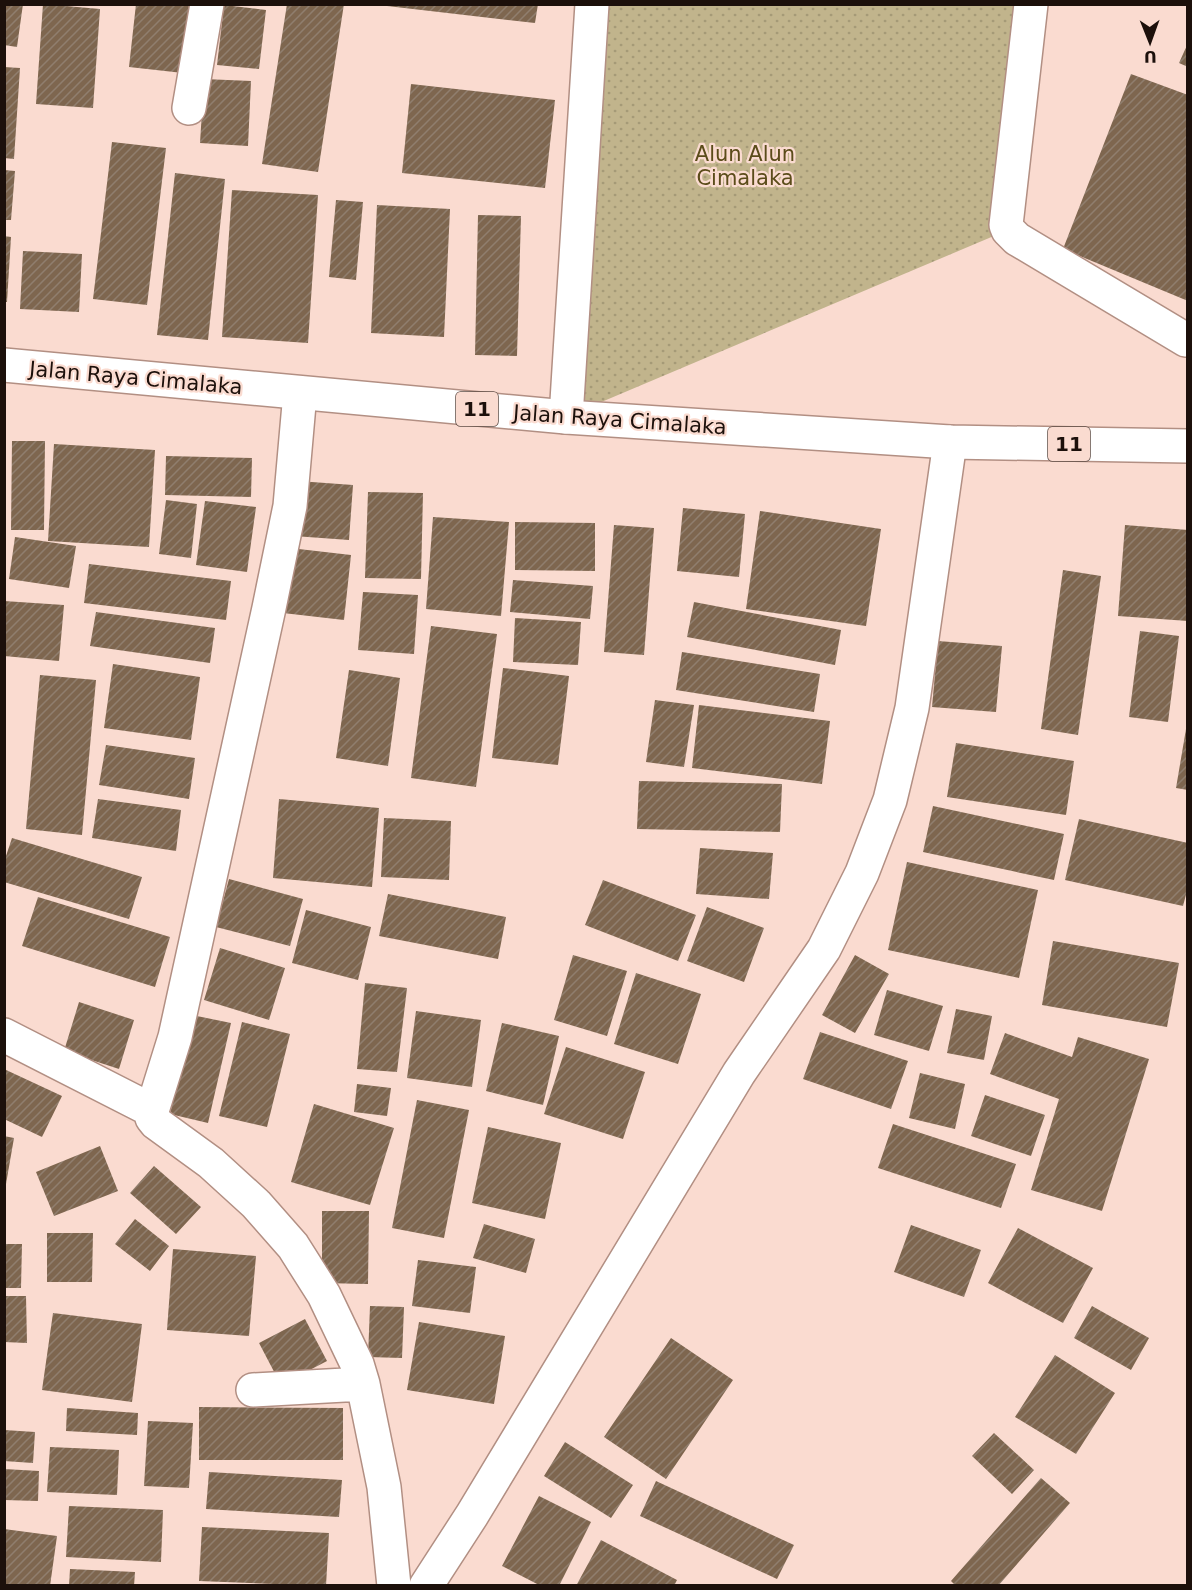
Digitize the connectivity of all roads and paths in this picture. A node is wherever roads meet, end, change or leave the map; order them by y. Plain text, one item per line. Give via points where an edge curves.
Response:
1 (207, 4) edge
2 (592, 4) edge
3 (1031, 4) edge
4 (189, 108) dead end
5 (1186, 340) dead end
6 (4, 366) edge
7 (300, 393) junction
8 (566, 417) junction
9 (950, 442) junction
10 (1188, 446) edge
11 (4, 1035) edge
12 (156, 1098) junction
13 (363, 1384) junction
14 (253, 1390) dead end
15 (429, 1581) edge
16 (394, 1586) edge

1 - 4 main road
2 - 8 main road
3 - 5 main road via 1008,230
6 - 7 main road, Jalan Raya Cimalaka / 11
7 - 8 main road, Jalan Raya Cimalaka / 11
7 - 12 main road via 290,506 175,1037
8 - 9 main road, Jalan Raya Cimalaka / 11
9 - 10 main road, 11
9 - 15 main road via 912,708 890,800 862,873 824,950 739,1073
11 - 12 main road
12 - 13 main road via 152,1118 156,1123 211,1162 256,1204 292,1246 324,1295
13 - 14 main road
13 - 16 main road via 384,1487

